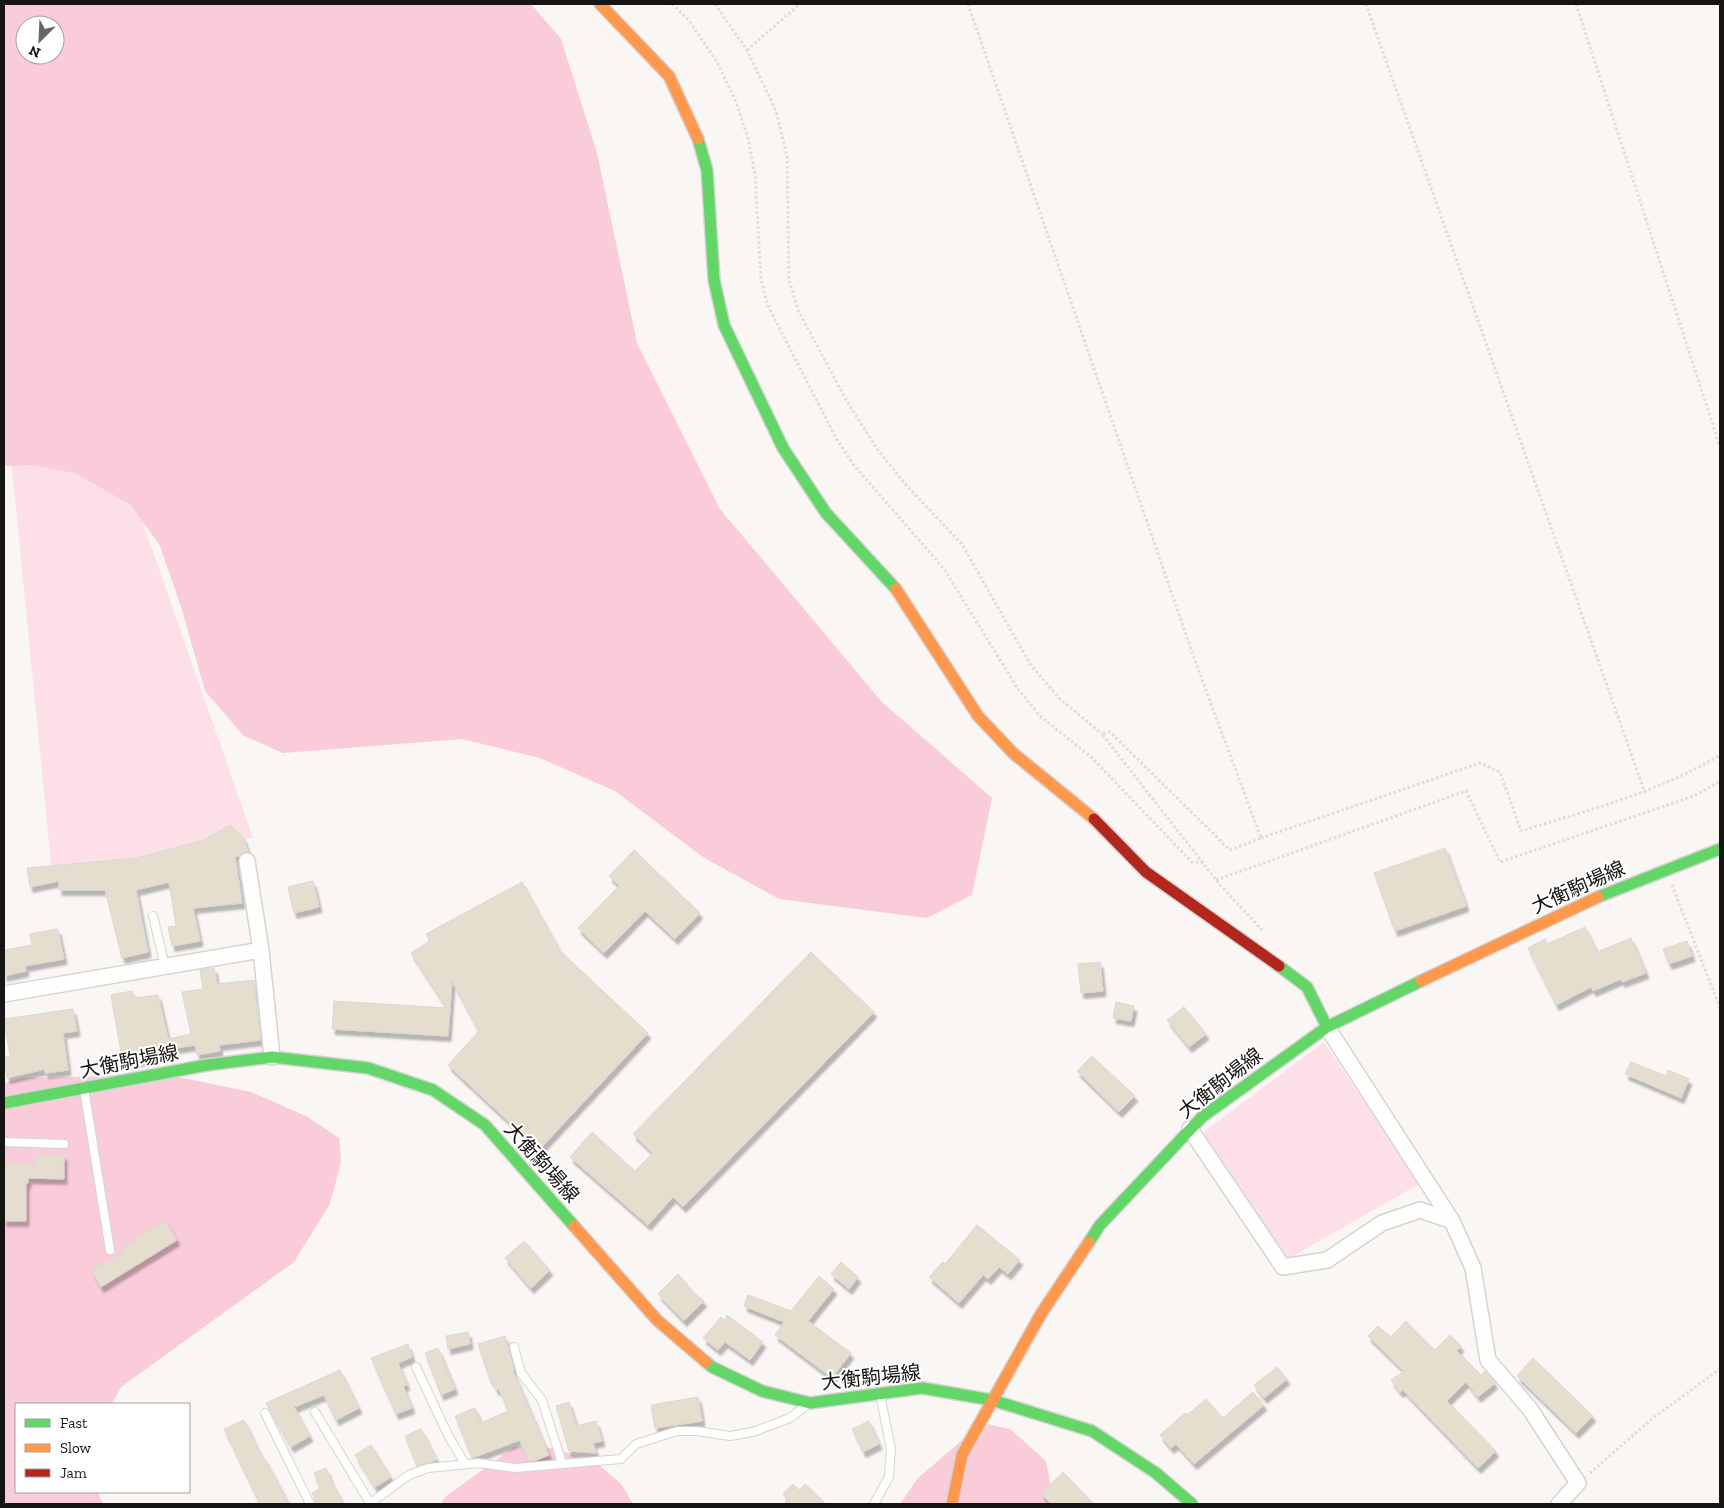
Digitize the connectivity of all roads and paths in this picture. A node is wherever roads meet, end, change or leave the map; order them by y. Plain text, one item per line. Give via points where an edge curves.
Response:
1 (600, 4) edge
2 (672, 4) edge
3 (715, 4) edge
4 (800, 4) edge
5 (968, 4) edge
6 (1366, 4) edge
7 (1576, 4) edge
8 (747, 50) junction
9 (1720, 447) edge
10 (1102, 734) junction
11 (1720, 755) edge
12 (1720, 781) edge
13 (1645, 792) junction
14 (1261, 838) junction
15 (1720, 849) edge
16 (247, 861) dead end
17 (1203, 863) junction
18 (1665, 870) junction
19 (1216, 880) junction
20 (153, 916) dead end
21 (1265, 933) dead end
22 (261, 950) junction
23 (165, 966) junction
24 (4, 994) edge
25 (1720, 1008) edge
26 (1327, 1027) junction
27 (272, 1057) junction
28 (84, 1088) junction
29 (4, 1103) edge
30 (1190, 1129) junction
31 (4, 1142) edge
32 (64, 1144) dead end
33 (1452, 1221) junction
34 (110, 1250) dead end
35 (514, 1347) dead end
36 (416, 1367) dead end
37 (1720, 1369) edge
38 (880, 1394) junction
39 (992, 1400) junction
40 (810, 1403) junction
41 (315, 1412) dead end
42 (266, 1413) dead end
43 (562, 1463) junction
44 (465, 1464) junction
45 (1578, 1483) junction
46 (310, 1504) edge
47 (370, 1504) edge
48 (874, 1504) edge
49 (952, 1504) edge
50 (1192, 1504) edge
51 (1559, 1504) edge

1 - 26 main road via 669,76 696,130 707,170 714,280 724,325 783,448 826,513 897,590 978,716 1012,753 1089,814 1146,872 1307,987
2 - 17 path via 688,19 712,55 736,102 748,138 754,175 761,279 768,306 836,438 858,470 944,569 1018,689 1040,716 1090,757 1192,862
3 - 8 path
4 - 8 path
5 - 14 path via 1190,649
6 - 13 path
7 - 9 path
8 - 10 path via 776,111 787,156 789,280 798,310 845,398 877,449 962,544 1030,664 1059,698
10 - 14 path via 1110,732 1230,850
10 - 17 path
11 - 13 path
12 - 19 path via 1694,796 1500,862 1466,791
13 - 14 path via 1521,831 1500,772 1480,763
15 - 18 main road, 大衡駒場線
16 - 22 street
17 - 19 path
18 - 25 path
18 - 26 main road, 大衡駒場線 via 1582,903
19 - 21 path
20 - 23 lane
22 - 23 street
22 - 27 street
23 - 24 street
26 - 30 main road, 大衡駒場線
26 - 33 street
27 - 28 main road, 大衡駒場線 via 207,1065
27 - 40 main road, 大衡駒場線 via 368,1068 433,1090 485,1125 657,1320 712,1367 762,1391
28 - 29 main road, 大衡駒場線
28 - 34 lane
30 - 33 street via 1283,1267 1328,1260 1382,1223 1420,1210
30 - 39 main road, 大衡駒場線 via 1100,1225 1040,1314
31 - 32 lane
33 - 45 street via 1474,1268 1488,1360 1530,1410
35 - 43 lane via 520,1373 542,1400
36 - 44 lane
37 - 45 path via 1653,1418
38 - 39 main road, 大衡駒場線 via 922,1388
38 - 40 main road, 大衡駒場線
38 - 48 lane via 892,1449 888,1477
39 - 49 main road via 962,1455
39 - 50 main road via 1092,1431 1156,1473
40 - 43 lane via 790,1418 752,1432 730,1436 676,1431 636,1444 621,1459
41 - 47 lane
42 - 46 lane
43 - 44 lane via 515,1468
44 - 47 lane via 428,1468 408,1475
45 - 51 street

